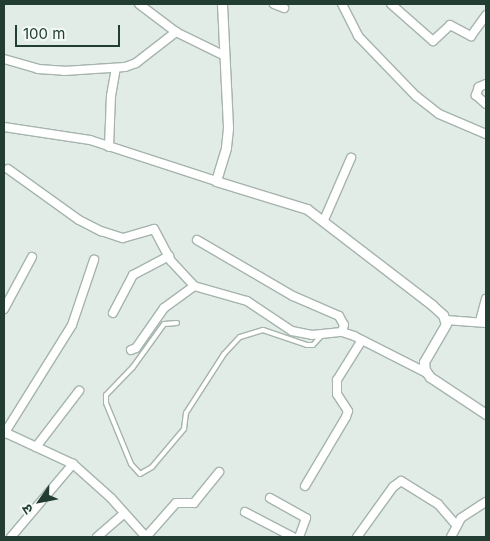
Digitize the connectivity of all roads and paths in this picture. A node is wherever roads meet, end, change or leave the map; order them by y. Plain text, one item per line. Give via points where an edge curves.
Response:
1 (139, 4) edge
2 (222, 4) edge
3 (274, 4) edge
4 (342, 4) edge
5 (391, 4) edge
6 (284, 8) dead end
7 (486, 14) edge
8 (176, 32) junction
9 (222, 55) junction
10 (4, 58) edge
11 (116, 68) junction
12 (486, 84) edge
13 (486, 104) edge
14 (4, 127) edge
15 (486, 134) edge
16 (109, 147) junction
17 (351, 158) dead end
18 (8, 169) dead end
19 (216, 181) junction
20 (324, 220) junction
21 (197, 240) dead end
22 (169, 256) junction
23 (32, 257) dead end
24 (94, 260) dead end
25 (194, 286) junction
26 (486, 299) edge
27 (4, 309) edge
28 (113, 313) dead end
29 (446, 320) junction
30 (483, 322) edge
31 (177, 323) dead end
32 (342, 332) junction
33 (324, 334) junction
34 (362, 340) junction
35 (131, 350) dead end
36 (427, 374) junction
37 (79, 391) dead end
38 (486, 414) edge
39 (4, 433) edge
40 (36, 447) junction
41 (73, 464) junction
42 (219, 472) dead end
43 (305, 486) dead end
44 (270, 498) dead end
45 (486, 502) edge
46 (245, 512) dead end
47 (123, 514) junction
48 (456, 525) junction
49 (11, 537) edge
50 (98, 537) edge
51 (146, 537) edge
52 (293, 537) edge
53 (299, 537) edge
54 (358, 537) edge
55 (451, 537) edge

1 - 8 street
2 - 9 street
3 - 6 street
4 - 15 street via 358,36 416,96 439,114
5 - 7 street via 434,41 450,25 471,36
8 - 9 street
8 - 11 street via 136,63
9 - 19 street via 228,128
10 - 11 street via 38,69 64,72
11 - 16 street
12 - 13 street via 478,88 476,95
14 - 16 street via 90,140
16 - 19 street
17 - 20 street
18 - 22 street via 79,220 101,231 123,238 154,229
19 - 20 street via 295,203
20 - 29 street via 366,257 432,305
21 - 32 street via 293,296 339,316 344,325
22 - 25 street
22 - 28 street via 133,275
23 - 27 street
24 - 39 street via 72,325
25 - 33 street via 247,301 292,330
25 - 35 street via 164,308 136,348
26 - 30 street
29 - 30 street
29 - 36 street via 442,336 424,362
31 - 33 lane via 164,324 133,367 106,396 131,464 140,474 152,468 184,429 186,414 224,354 240,337 263,330 312,345
32 - 33 street
32 - 34 street
34 - 36 street
34 - 43 street via 336,380 337,394 348,411 346,417
36 - 38 street
37 - 40 street
39 - 40 street
40 - 41 street
41 - 47 street via 88,475
41 - 49 street
42 - 51 street via 194,503 176,502
44 - 53 street via 306,518
45 - 48 street
46 - 52 street
47 - 50 street
47 - 51 street
48 - 54 street via 438,504 401,481 393,487
48 - 55 street

